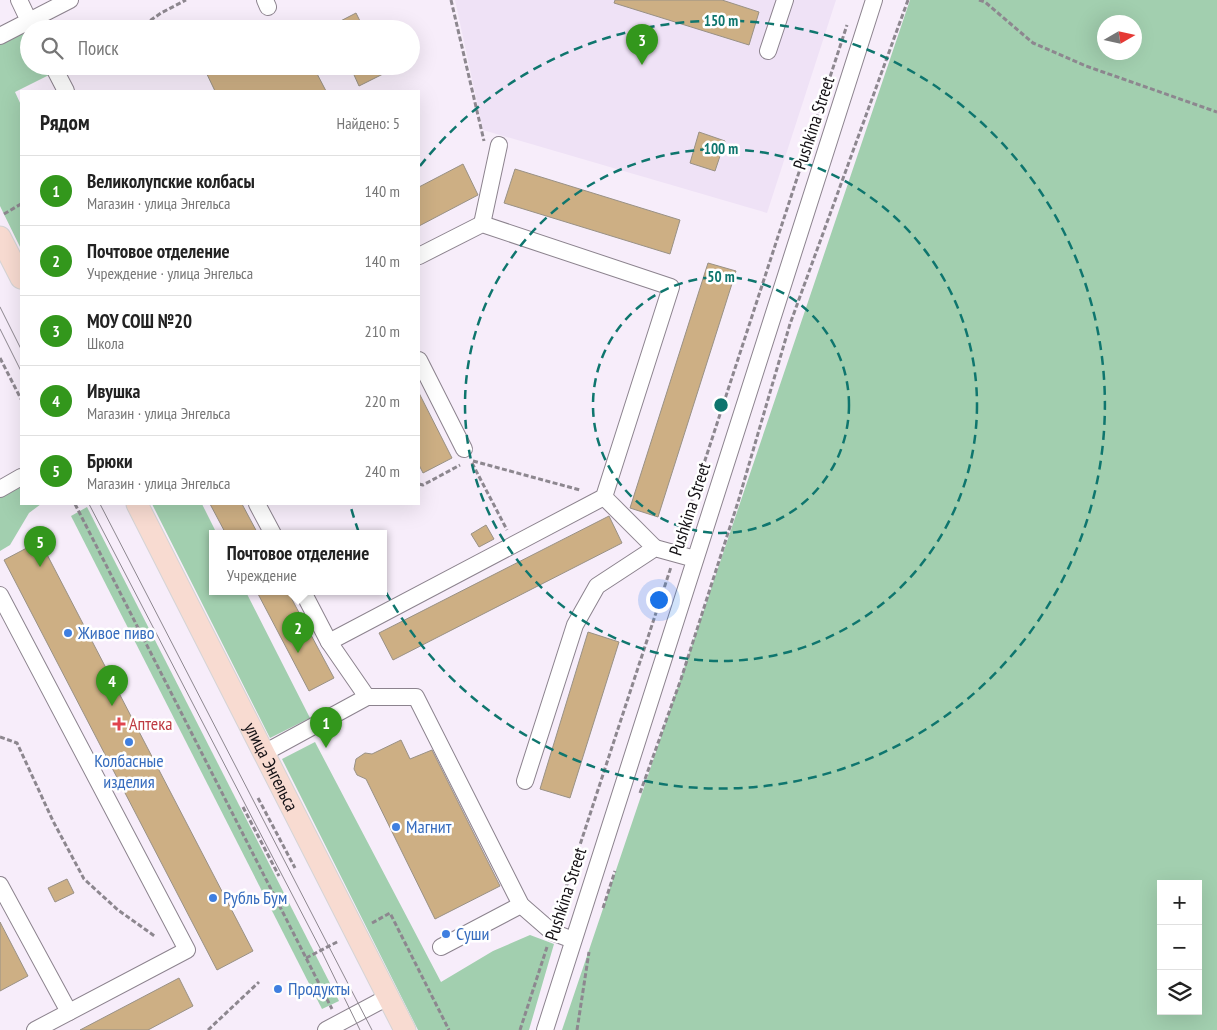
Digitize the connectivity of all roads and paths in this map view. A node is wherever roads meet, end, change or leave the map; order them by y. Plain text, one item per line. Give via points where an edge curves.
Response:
1 (19, 0) edge
2 (70, 0) edge
3 (186, 0) edge
4 (452, 0) edge
5 (785, 0) edge
6 (874, 0) edge
7 (908, 0) edge
8 (979, 0) edge
9 (849, 19) dead end
10 (29, 20) edge
11 (39, 20) edge
12 (151, 20) edge
13 (20, 29) edge
14 (0, 36) edge
15 (768, 52) dead end
16 (58, 75) edge
17 (65, 90) edge
18 (1217, 112) edge
19 (492, 148) joint
20 (20, 205) edge
21 (4, 214) dead end
22 (482, 224) junction
23 (0, 237) edge
24 (420, 255) edge
25 (20, 276) edge
26 (0, 358) edge
27 (420, 362) edge
28 (20, 397) edge
29 (463, 457) joint
30 (20, 478) edge
31 (420, 484) edge
32 (0, 489) edge
33 (604, 497) junction
34 (76, 505) edge
35 (138, 505) edge
36 (258, 505) edge
37 (271, 530) edge
38 (515, 544) junction
39 (655, 548) junction
40 (675, 554) junction
41 (695, 559) junction
42 (0, 595) edge
43 (305, 595) edge
44 (329, 642) junction
45 (367, 697) junction
46 (0, 738) edge
47 (264, 753) junction
48 (525, 781) dead end
49 (639, 796) dead end
50 (258, 798) dead end
51 (243, 807) dead end
52 (295, 868) dead end
53 (616, 870) dead end
54 (279, 876) dead end
55 (0, 885) edge
56 (521, 905) junction
57 (600, 915) dead end
58 (371, 923) dead end
59 (552, 932) junction
60 (156, 937) dead end
61 (338, 940) dead end
62 (573, 940) junction
63 (441, 947) dead end
64 (589, 950) dead end
65 (306, 958) junction
66 (259, 982) dead end
67 (388, 997) junction
68 (69, 1012) junction
69 (332, 1027) edge
70 (34, 1030) edge
71 (208, 1030) edge
72 (405, 1030) edge
73 (449, 1030) edge
74 (520, 1030) edge
75 (545, 1030) edge
76 (577, 1030) edge

1 - 10 street
2 - 11 street
3 - 12 path
4 - 19 path
5 - 15 street
6 - 41 street, Pushkina Street
7 - 49 path via 790,324 735,511
8 - 18 path via 1033,43 1086,66
9 - 40 path
13 - 14 street
16 - 17 street
19 - 22 street
20 - 21 path
22 - 24 street
22 - 33 street via 671,287
23 - 25 main road
26 - 28 path
27 - 29 street
29 - 31 path
30 - 32 street
33 - 38 street
33 - 38 path via 470,460
33 - 39 street
34 - 65 path
35 - 47 main road, улица Энгельса
36 - 37 street
38 - 44 street
39 - 40 street
39 - 48 street via 597,586 575,625
40 - 41 street
40 - 59 path
41 - 62 street, Pushkina Street
42 - 68 street via 187,950
43 - 44 street
44 - 45 street
45 - 47 street
45 - 56 street via 416,697
46 - 60 path via 17,744 84,879 118,910
47 - 67 main road, улица Энгельса
50 - 52 path
51 - 54 path
53 - 57 path
55 - 68 street
56 - 59 street
56 - 63 street
58 - 73 path via 390,913
59 - 62 street
59 - 74 path
61 - 65 path
62 - 75 street, Pushkina Street
64 - 76 path
65 - 69 path
66 - 71 path
67 - 69 street
67 - 72 main road, улица Энгельса
68 - 70 street

